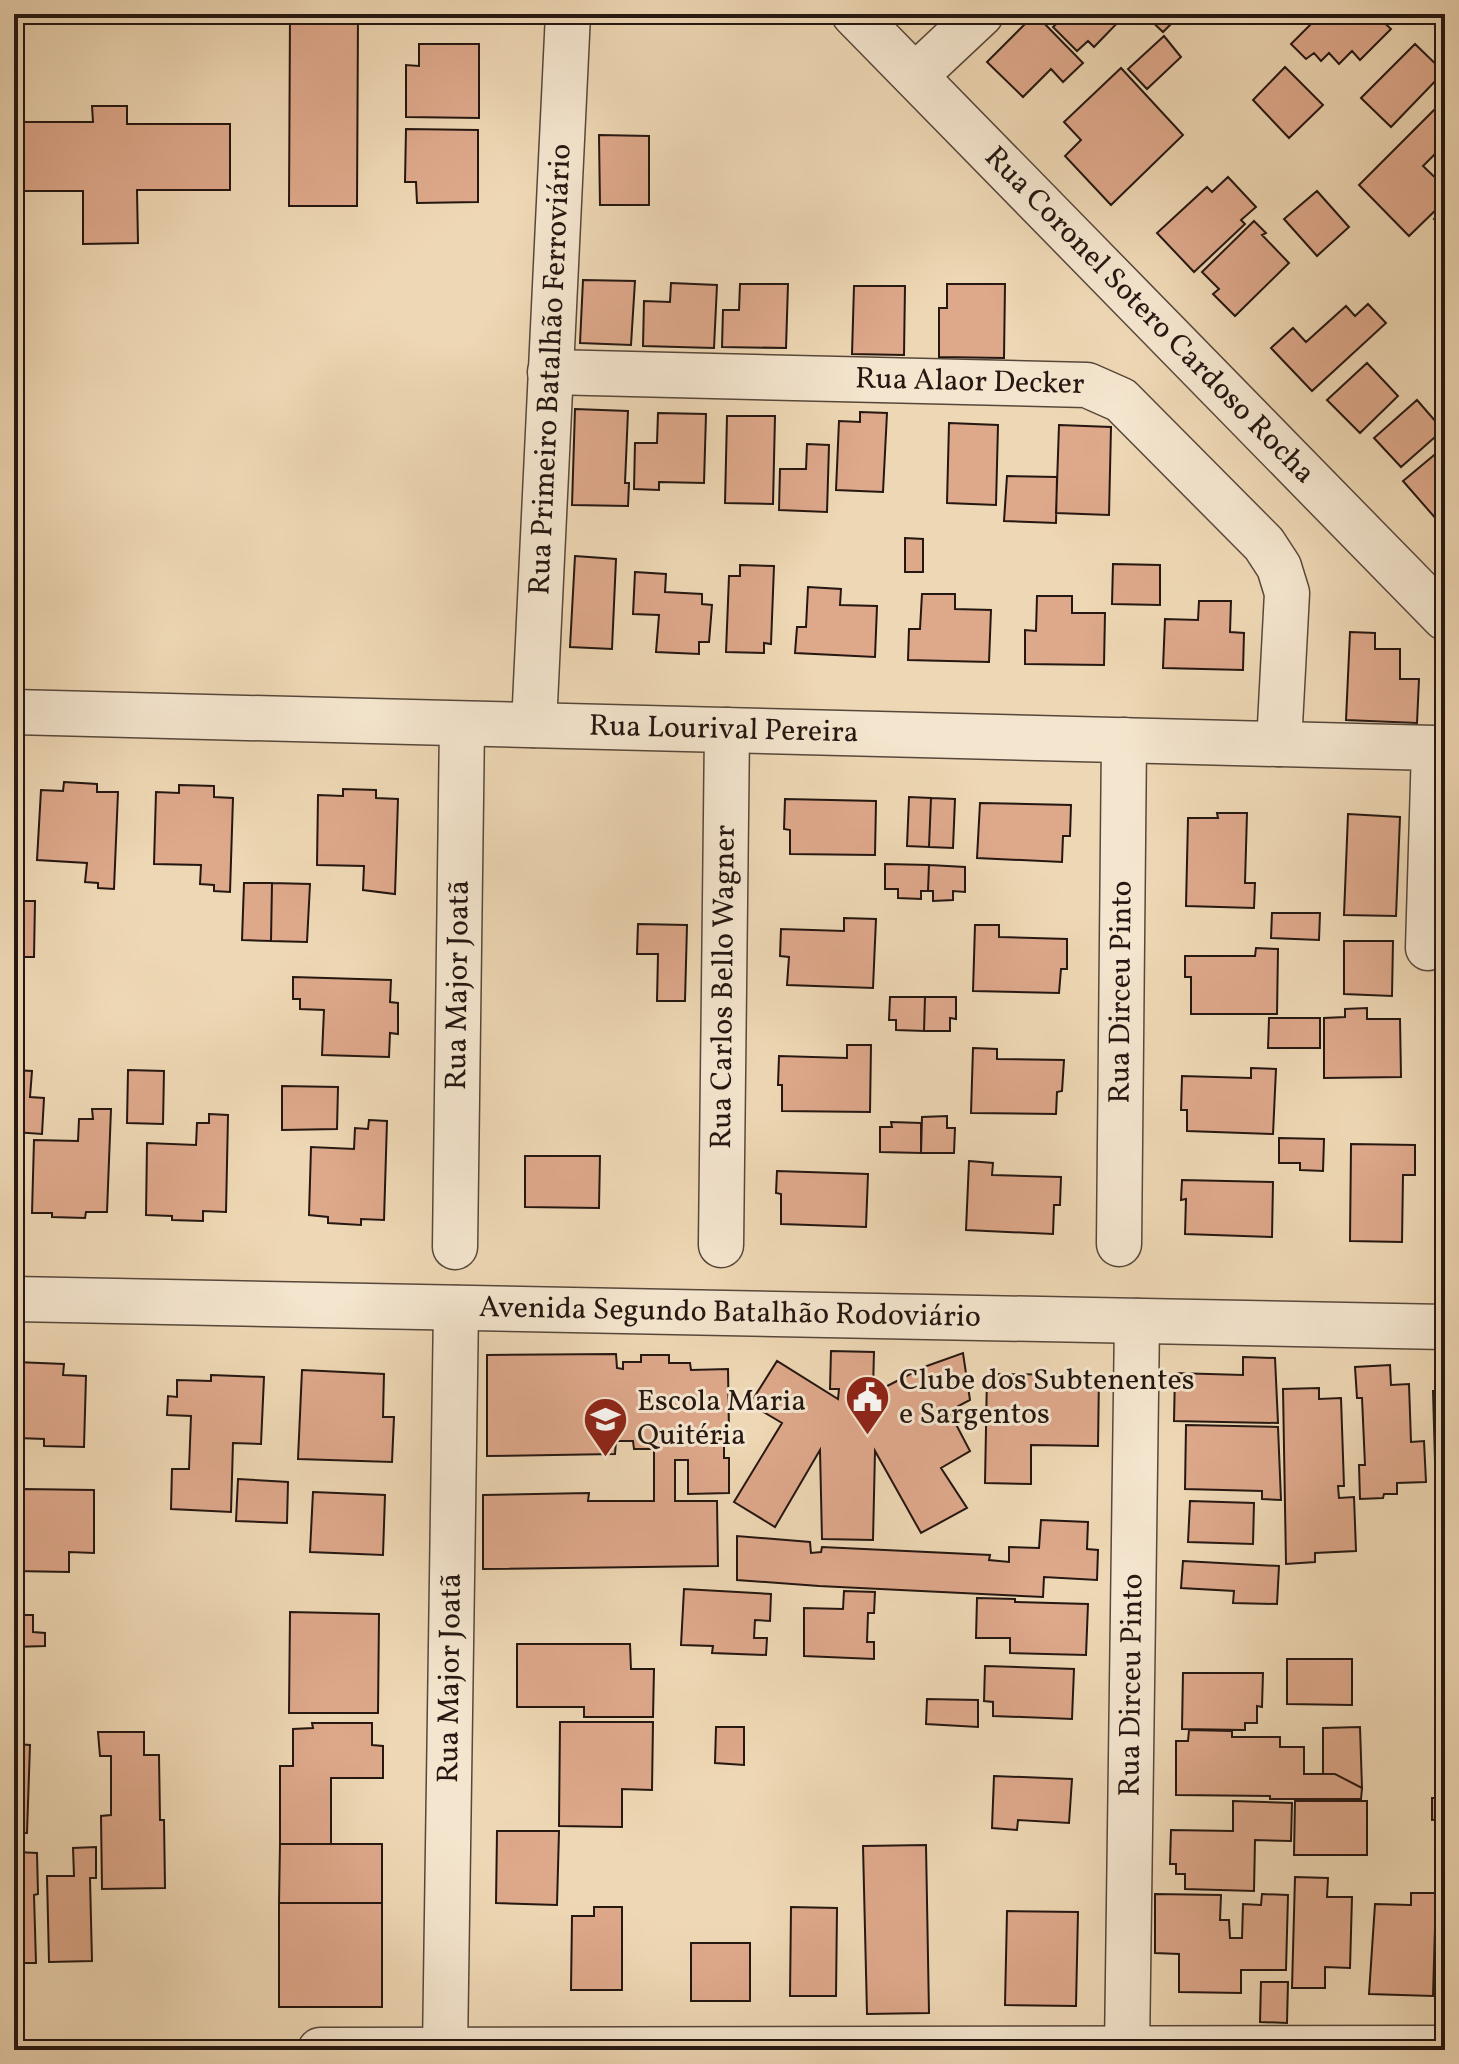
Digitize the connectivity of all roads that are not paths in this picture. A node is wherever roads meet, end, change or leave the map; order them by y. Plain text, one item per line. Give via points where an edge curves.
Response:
1 (568, 14) edge
2 (854, 14) edge
3 (981, 14) edge
4 (915, 76) junction
5 (550, 372) junction
6 (1445, 618) edge
7 (14, 712) edge
8 (462, 724) junction
9 (534, 725) junction
10 (727, 730) junction
11 (1124, 740) junction
12 (1279, 744) junction
13 (1428, 948) dead end
14 (1119, 1244) dead end
15 (721, 1245) dead end
16 (455, 1247) dead end
17 (14, 1299) edge
18 (456, 1308) junction
19 (1137, 1321) junction
20 (1445, 1327) edge
21 (1445, 2048) edge
22 (1127, 2049) edge
23 (320, 2050) edge
24 (445, 2050) edge

1 - 5 street, Rua Primeiro Batalhão Ferroviário
2 - 4 street, Rua Coronel Sotero Cardoso Rocha
3 - 4 street
4 - 6 street, Rua Coronel Sotero Cardoso Rocha
5 - 9 street, Rua Primeiro Batalhão Ferroviário
5 - 12 street, Rua Alaor Decker via 1087,385 1106,391 1253,533 1279,567 1287,593
7 - 8 street, Rua Lourival Pereira
8 - 9 street, Rua Lourival Pereira
8 - 16 street, Rua Major Joatã
9 - 10 street, Rua Lourival Pereira
10 - 11 street, Rua Lourival Pereira
10 - 15 street, Rua Carlos Bello Wagner
11 - 12 street, Rua Lourival Pereira
11 - 14 street, Rua Dirceu Pinto
12 - 13 street, Rua Lourival Pereira via 1434,748
17 - 18 street, Avenida Segundo Batalhão Rodoviário
18 - 19 street, Avenida Segundo Batalhão Rodoviário
18 - 24 street, Rua Major Joatã
19 - 20 street, Avenida Segundo Batalhão Rodoviário
19 - 22 street, Rua Dirceu Pinto
21 - 22 street
22 - 24 street
23 - 24 street

